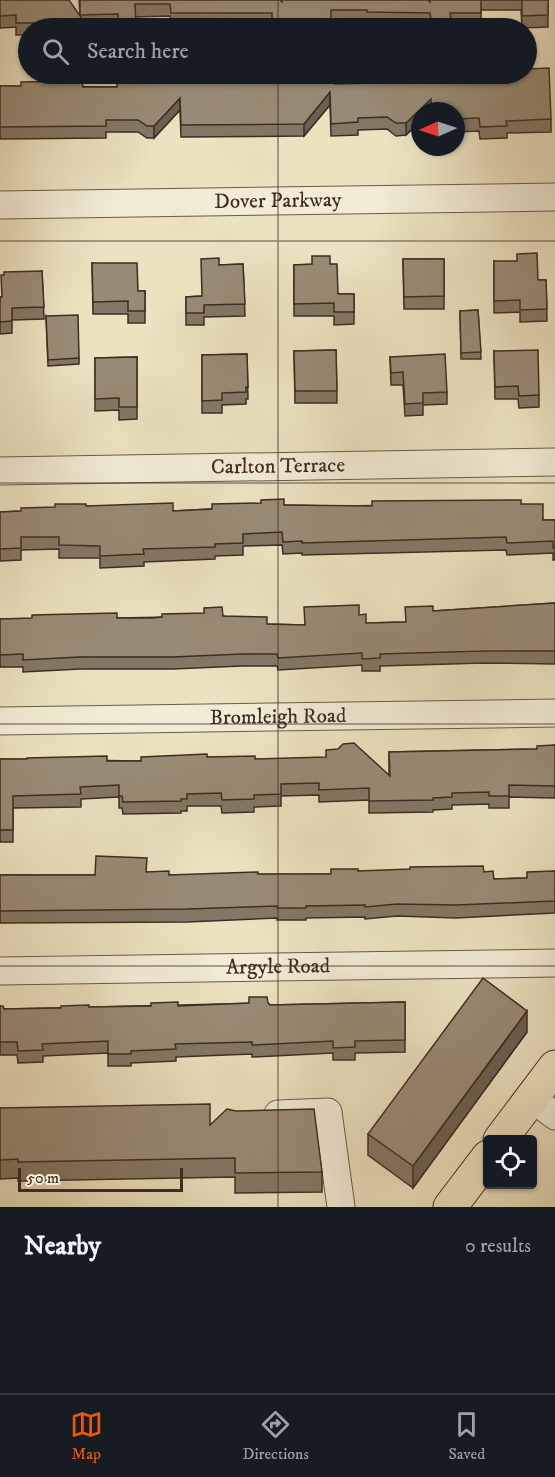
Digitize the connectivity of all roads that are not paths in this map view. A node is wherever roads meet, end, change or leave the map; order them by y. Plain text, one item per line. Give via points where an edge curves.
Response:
1 (555, 197) edge
2 (0, 205) edge
3 (555, 462) edge
4 (0, 471) edge
5 (555, 713) edge
6 (0, 721) edge
7 (555, 963) edge
8 (0, 971) edge
9 (555, 1066) edge
10 (543, 1107) edge
11 (258, 1114) edge
12 (507, 1135) edge
13 (483, 1164) edge
14 (341, 1207) edge
15 (450, 1207) edge

1 - 2 street, Dover Parkway
3 - 4 street, Carlton Terrace
5 - 6 street, Bromleigh Road
7 - 8 street, Argyle Road
9 - 10 main road
10 - 12 main road
11 - 14 street via 328,1112
13 - 15 main road

